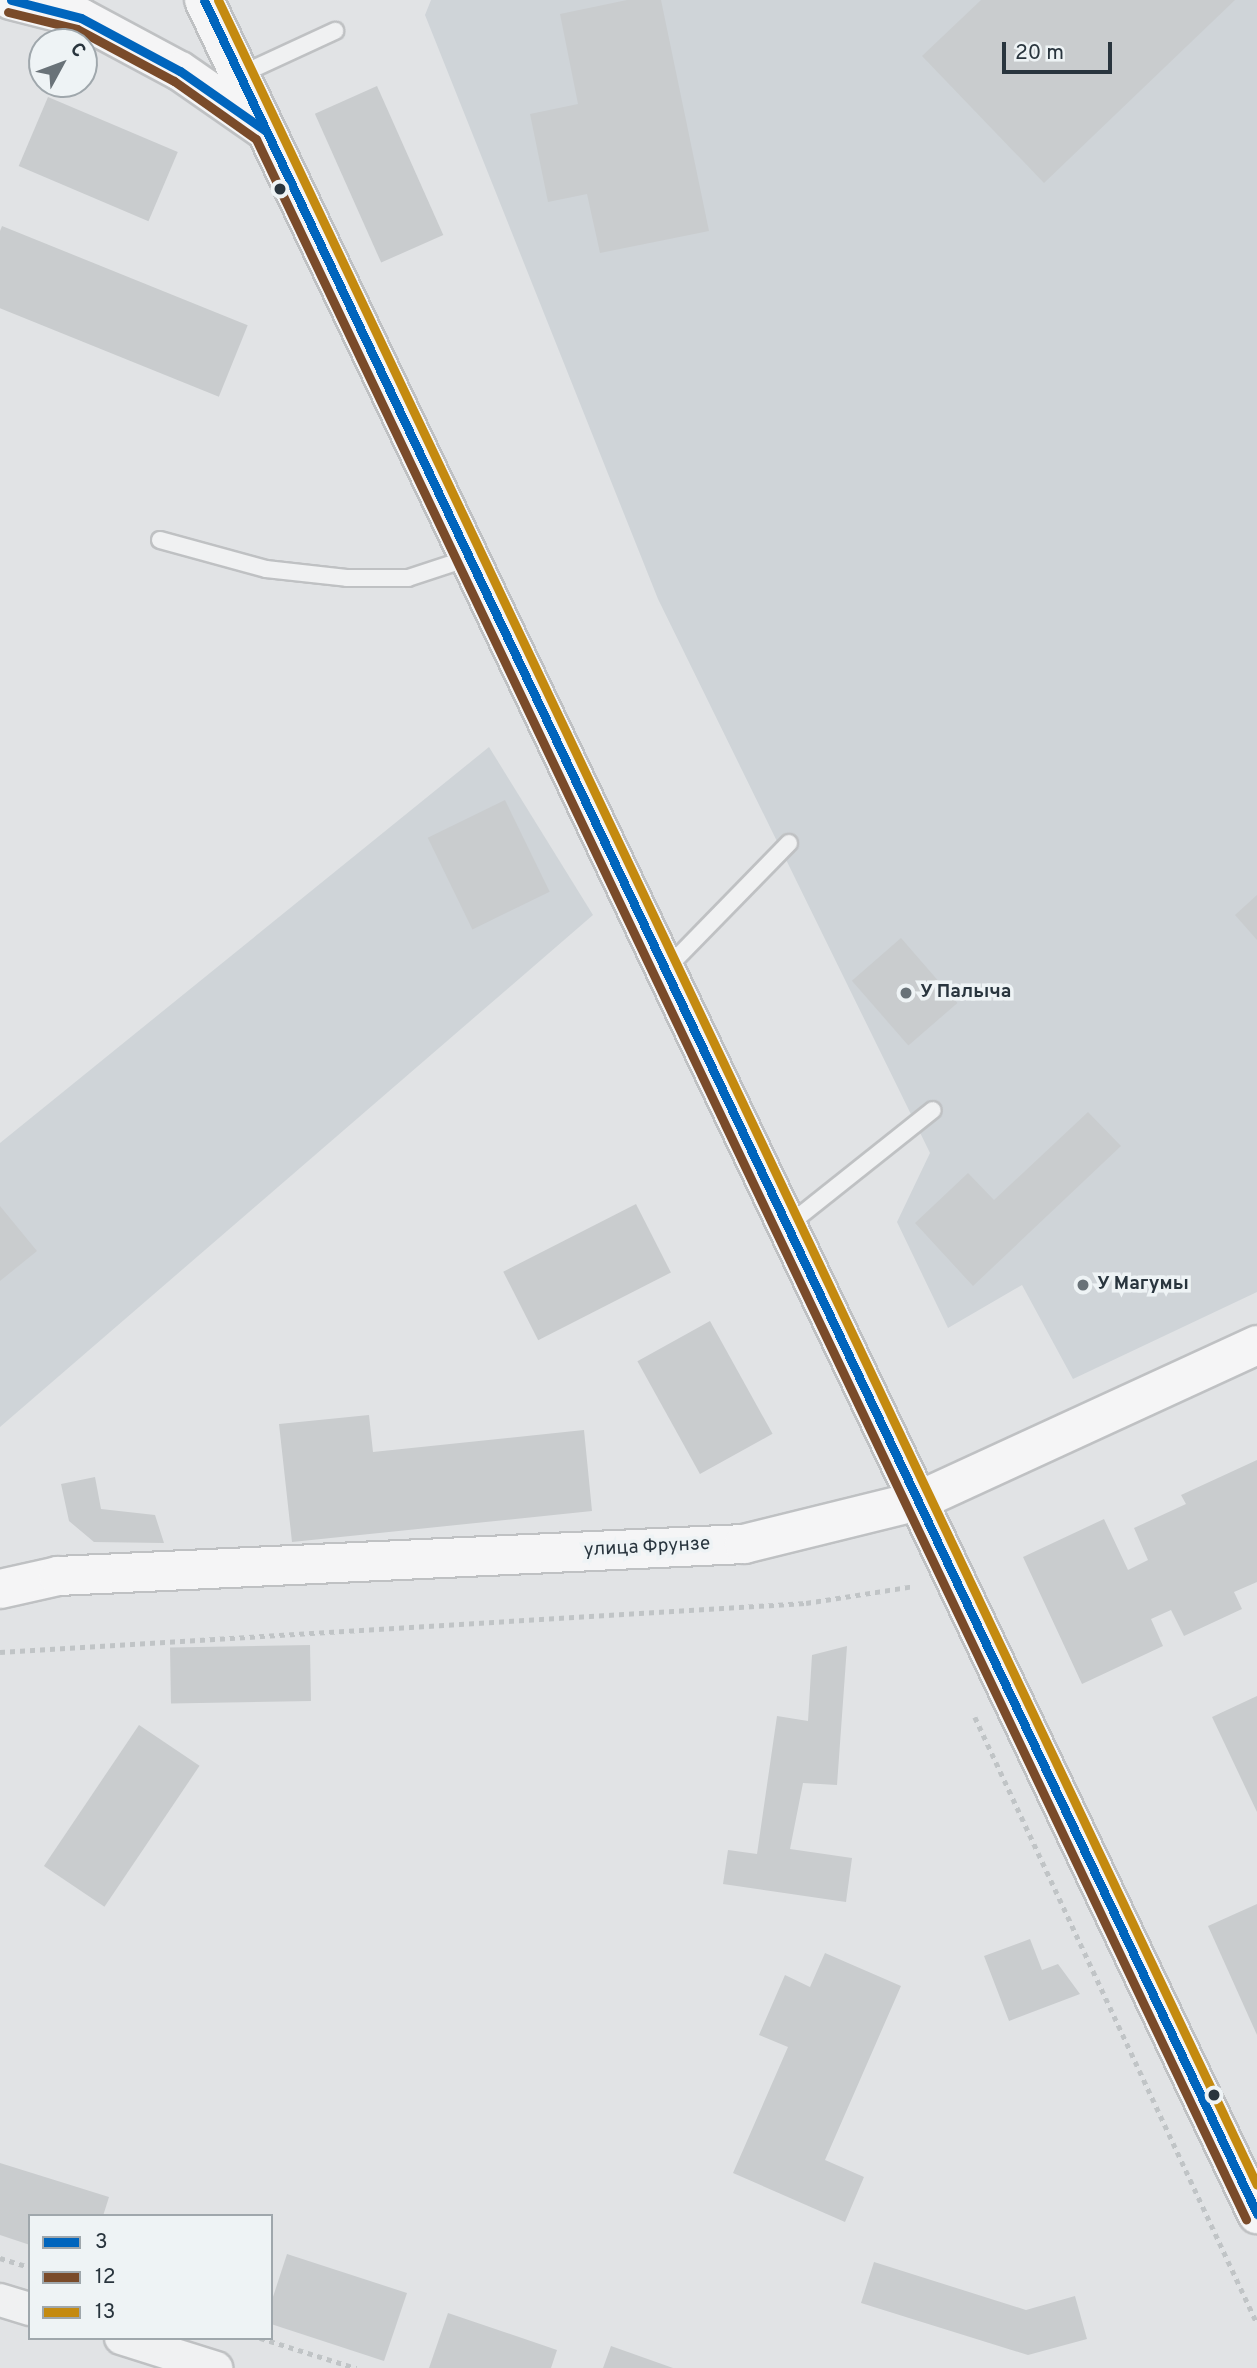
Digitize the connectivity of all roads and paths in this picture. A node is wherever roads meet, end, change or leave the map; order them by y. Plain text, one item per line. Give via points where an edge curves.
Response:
1 (11, 0) edge
2 (204, 0) edge
3 (335, 31) dead end
4 (240, 75) junction
5 (266, 131) junction
6 (160, 540) dead end
7 (469, 557) junction
8 (789, 843) dead end
9 (665, 970) junction
10 (933, 1110) dead end
11 (787, 1226) junction
12 (1257, 1345) edge
13 (918, 1501) junction
14 (914, 1586) dead end
15 (0, 1589) edge
16 (0, 1652) edge
17 (1257, 2214) edge
18 (0, 2258) edge
19 (28, 2266) edge
20 (0, 2300) edge
21 (28, 2308) edge
22 (127, 2340) edge
23 (266, 2340) edge
24 (216, 2368) edge
25 (356, 2368) edge

1 - 5 main road via 81,18 180,71
2 - 4 main road
3 - 4 lane
4 - 5 main road
5 - 7 main road
6 - 7 lane via 267,569 347,578 408,578
7 - 9 main road
8 - 9 lane
9 - 11 main road
10 - 11 lane
11 - 13 main road
12 - 13 main road, улица Фрунзе
13 - 15 main road, улица Фрунзе via 744,1544 58,1576
13 - 17 main road
14 - 16 path via 806,1603
18 - 19 path
20 - 21 street
22 - 24 street
23 - 25 path

